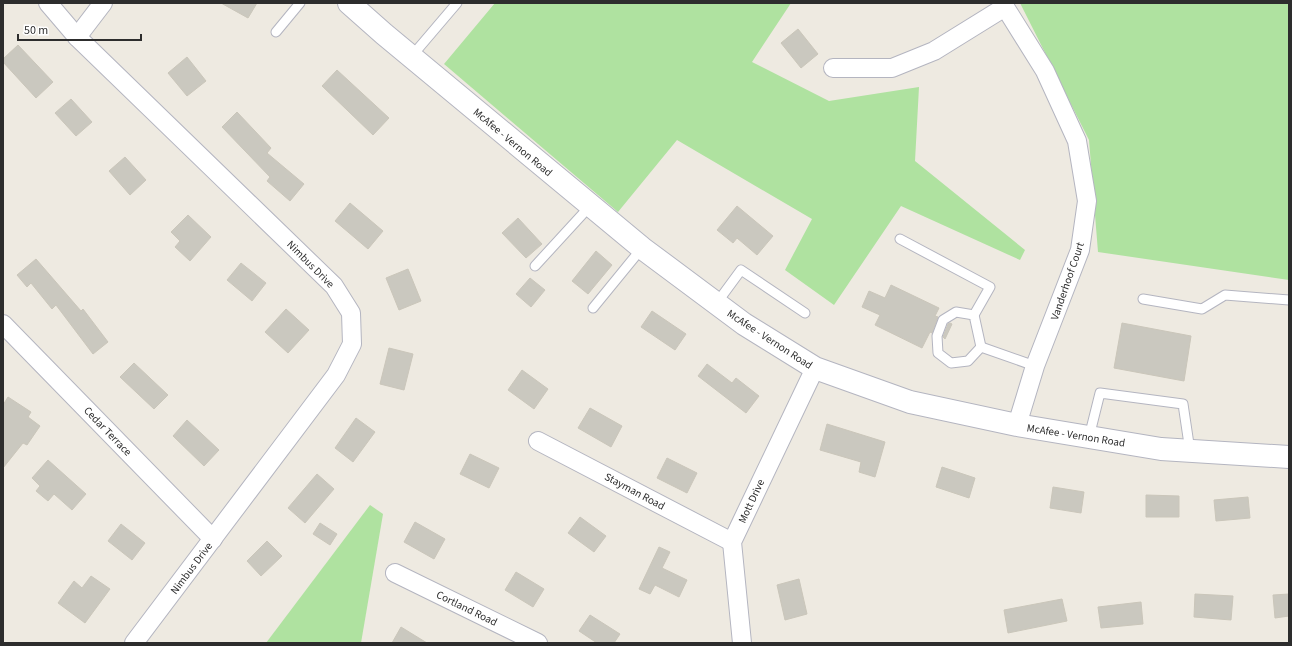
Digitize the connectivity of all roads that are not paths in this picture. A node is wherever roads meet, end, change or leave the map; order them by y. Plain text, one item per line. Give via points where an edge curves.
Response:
1 (48, 3) edge
2 (103, 3) edge
3 (300, 3) edge
4 (349, 3) edge
5 (456, 3) edge
6 (1005, 5) edge
7 (276, 32) dead end
8 (77, 36) junction
9 (411, 57) junction
10 (833, 68) dead end
11 (590, 206) junction
12 (900, 239) dead end
13 (642, 248) junction
14 (535, 266) dead end
15 (1142, 299) dead end
16 (1289, 300) edge
17 (716, 304) junction
18 (593, 308) dead end
19 (804, 313) dead end
20 (974, 315) junction
21 (3, 324) edge
22 (981, 347) junction
23 (1035, 366) junction
24 (815, 368) junction
25 (1017, 425) junction
26 (1089, 437) junction
27 (538, 441) dead end
28 (1190, 451) junction
29 (1289, 456) edge
30 (213, 539) junction
31 (732, 542) junction
32 (395, 573) dead end
33 (134, 643) edge
34 (538, 643) edge
35 (742, 643) edge

1 - 8 street, Nimbus Drive
2 - 8 street
3 - 7 lane
4 - 9 main road, McAfee - Vernon Road
5 - 9 lane
6 - 10 street, Vanderhoof Court via 934,50 892,68
6 - 23 street, Vanderhoof Court via 1045,71 1077,141 1088,201 1080,250
8 - 30 street, Nimbus Drive via 334,286 351,314 352,344 336,375
9 - 11 main road, McAfee - Vernon Road
11 - 13 main road, McAfee - Vernon Road
11 - 14 lane
12 - 20 lane via 990,287
13 - 17 main road, McAfee - Vernon Road
13 - 18 lane
15 - 16 lane via 1202,309 1225,295
17 - 19 lane via 741,270
17 - 24 main road, McAfee - Vernon Road
20 - 22 lane
20 - 22 lane via 956,312 944,320 938,336 938,353 951,363 968,361
21 - 30 street, Cedar Terrace
22 - 23 lane
23 - 25 street, Vanderhoof Court
24 - 25 main road, McAfee - Vernon Road via 910,402
24 - 31 street, Mott Drive
25 - 26 main road, McAfee - Vernon Road
26 - 28 main road, McAfee - Vernon Road via 1161,449
26 - 28 lane via 1100,394 1183,404
27 - 31 street, Stayman Road
28 - 29 main road, McAfee - Vernon Road
30 - 33 street, Nimbus Drive
31 - 35 street
32 - 34 street, Cortland Road

